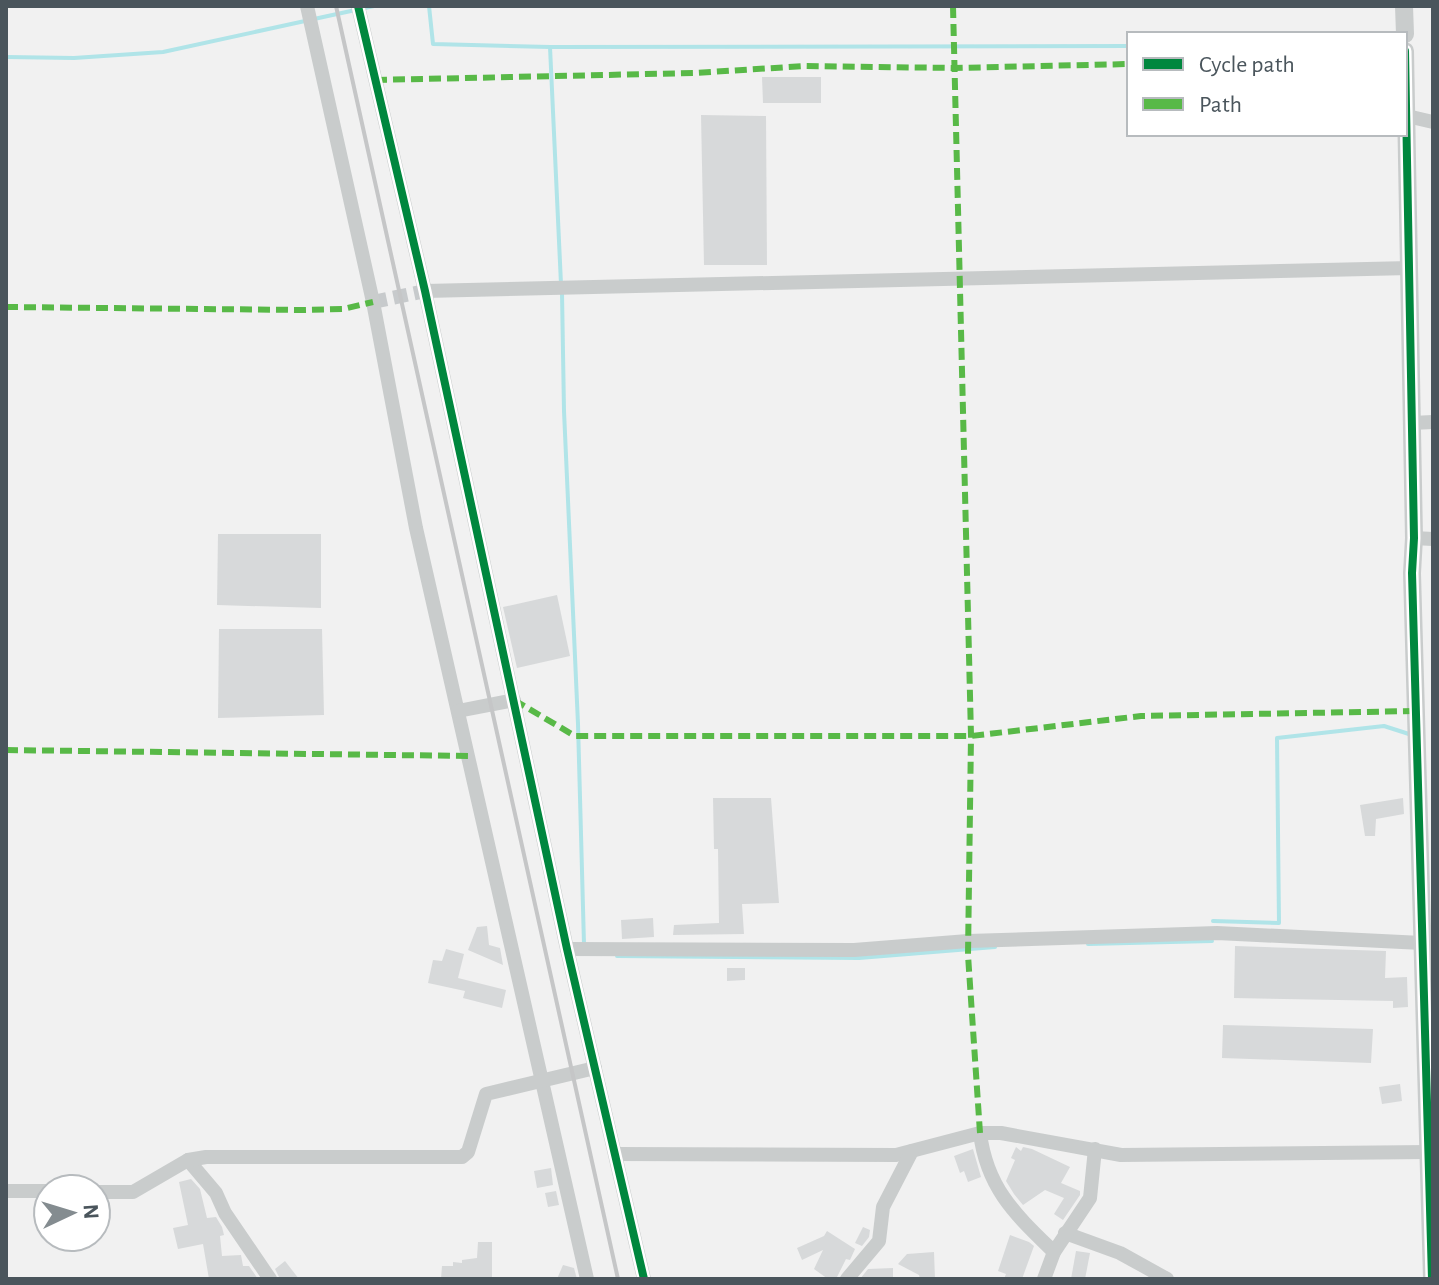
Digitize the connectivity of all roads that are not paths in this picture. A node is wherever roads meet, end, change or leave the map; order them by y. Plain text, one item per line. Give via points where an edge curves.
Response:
1 (307, 6) edge
2 (358, 6) edge
3 (1404, 6) edge
4 (1405, 32) edge
5 (1407, 116) edge
6 (1433, 122) edge
7 (1410, 268) junction
8 (425, 291) junction
9 (1433, 422) edge
10 (1412, 423) junction
11 (1424, 538) edge
12 (514, 700) junction
13 (458, 711) junction
14 (1425, 734) edge
15 (1422, 943) junction
16 (567, 949) junction
17 (1429, 1006) edge
18 (595, 1068) junction
19 (544, 1081) junction
20 (980, 1133) junction
21 (1095, 1149) junction
22 (912, 1151) junction
23 (1429, 1152) junction
24 (617, 1154) junction
25 (188, 1160) junction
26 (6, 1191) edge
27 (32, 1191) edge
28 (112, 1192) edge
29 (1065, 1233) junction
30 (1054, 1252) junction
31 (270, 1279) edge
32 (587, 1279) edge
33 (644, 1279) edge
34 (847, 1279) edge
35 (1044, 1279) edge
36 (1167, 1279) edge
37 (1432, 1279) edge

1 - 13 street
2 - 8 street
3 - 4 street
5 - 6 street
5 - 7 street
7 - 8 street
7 - 10 street
8 - 12 street
9 - 10 street
10 - 11 street
11 - 14 street via 1412,573
12 - 13 street
12 - 16 street
13 - 19 street
14 - 15 street
15 - 16 street via 1217,933 854,950
15 - 17 street
16 - 18 street
17 - 23 street
18 - 19 street
18 - 24 street
19 - 25 street via 486,1094 462,1157
19 - 32 street
20 - 21 street
20 - 22 street
20 - 30 street via 997,1189
21 - 23 street via 1121,1155
21 - 29 street via 1090,1198
22 - 24 street
22 - 34 street via 883,1207 879,1241
23 - 37 street
24 - 33 street
25 - 28 street via 133,1192
25 - 31 street via 216,1193
26 - 27 street
29 - 30 street
29 - 36 street via 1120,1253
30 - 35 street

